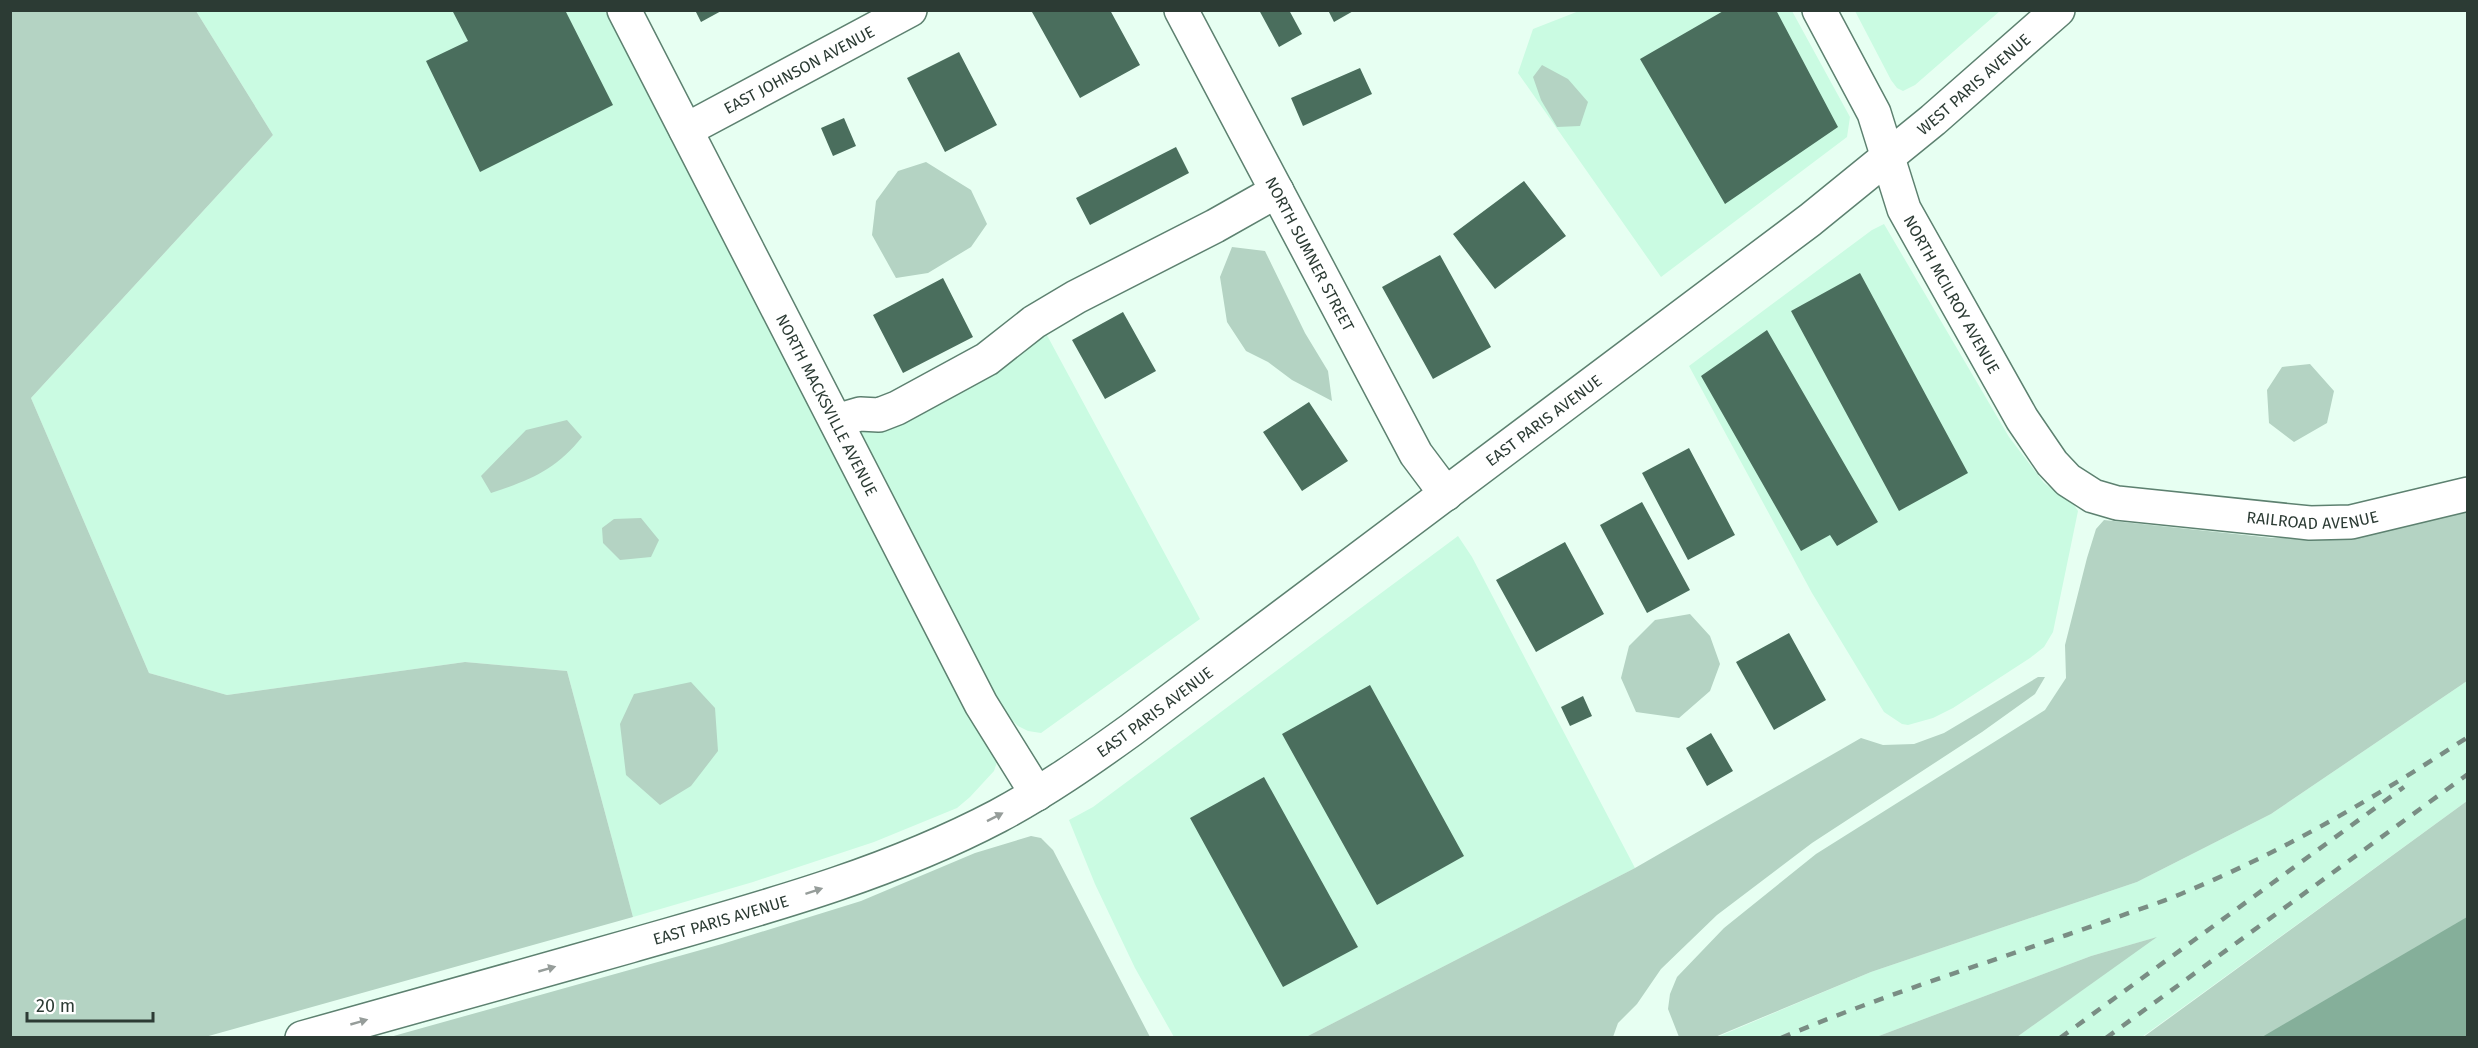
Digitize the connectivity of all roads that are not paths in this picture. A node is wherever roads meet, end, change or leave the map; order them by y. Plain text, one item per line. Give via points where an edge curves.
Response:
1 (624, 10) edge
2 (910, 10) edge
3 (1181, 10) edge
4 (1819, 10) edge
5 (2058, 10) edge
6 (686, 130) junction
7 (1888, 157) junction
8 (1277, 190) junction
9 (837, 421) junction
10 (1446, 494) junction
11 (2468, 494) edge
12 (2156, 508) joint
13 (1037, 794) junction
14 (302, 1038) edge

1 - 6 street, NORTH MACKSVILLE AVENUE
2 - 6 street, EAST JOHNSON AVENUE
3 - 8 street, NORTH SUMNER STREET
4 - 7 street, NORTH MCILROY AVENUE via 1874,113
5 - 7 street, WEST PARIS AVENUE
6 - 9 street, NORTH MACKSVILLE AVENUE
7 - 10 street, EAST PARIS AVENUE
7 - 12 street, NORTH MCILROY AVENUE via 1904,209 2022,419 2052,463 2068,480 2093,496
8 - 9 street via 1068,302 1034,322 987,359 897,408 879,416 860,414
8 - 10 street, NORTH SUMNER STREET via 1416,454
9 - 13 street, NORTH MACKSVILLE AVENUE via 981,704
10 - 13 street, EAST PARIS AVENUE via 1131,730
11 - 12 street, RAILROAD AVENUE via 2351,522 2310,523
14 -> 13 street, EAST PARIS AVENUE via 853,879 922,852

